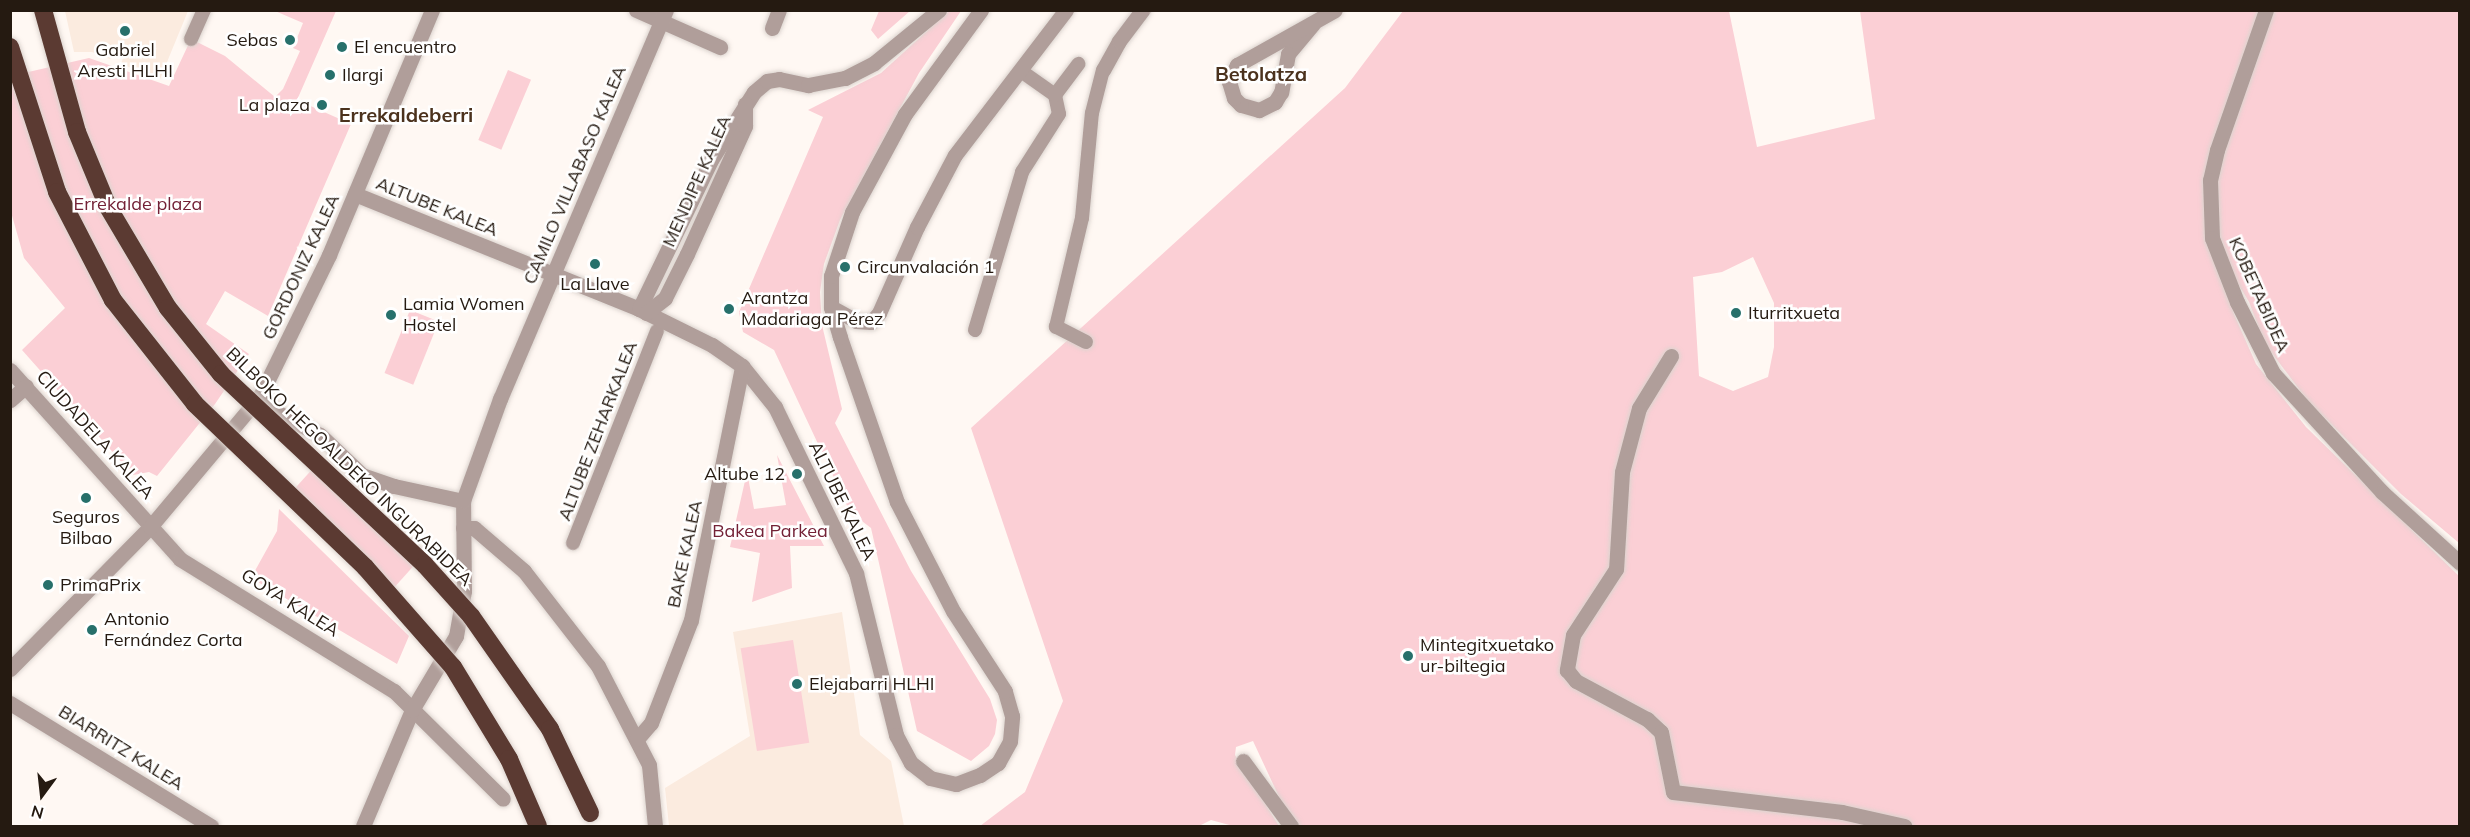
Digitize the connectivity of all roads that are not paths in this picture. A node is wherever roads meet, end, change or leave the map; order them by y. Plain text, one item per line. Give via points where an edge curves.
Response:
1 (43, 10) edge
2 (204, 10) edge
3 (432, 10) edge
4 (636, 10) edge
5 (779, 10) edge
6 (939, 10) edge
7 (970, 10) edge
8 (981, 10) edge
9 (1066, 10) edge
10 (1142, 10) edge
11 (1335, 10) edge
12 (2266, 10) edge
13 (664, 16) edge
14 (1312, 24) junction
15 (772, 28) dead end
16 (191, 39) dead end
17 (10, 46) edge
18 (720, 47) dead end
19 (1078, 64) dead end
20 (940, 65) junction
21 (1103, 70) joint
22 (1021, 71) junction
23 (1055, 95) junction
24 (356, 194) junction
25 (552, 275) junction
26 (831, 307) junction
27 (643, 311) junction
28 (975, 330) dead end
29 (657, 332) dead end
30 (1086, 342) dead end
31 (1671, 356) dead end
32 (742, 366) junction
33 (10, 370) edge
34 (26, 386) junction
35 (260, 396) junction
36 (10, 400) edge
37 (464, 501) junction
38 (150, 527) junction
39 (463, 528) junction
40 (573, 543) dead end
41 (2460, 563) edge
42 (10, 669) edge
43 (10, 704) edge
44 (412, 710) junction
45 (637, 739) junction
46 (1243, 761) dead end
47 (504, 799) dead end
48 (590, 813) dead end
49 (211, 826) edge
50 (363, 826) edge
51 (538, 826) edge
52 (655, 826) edge
53 (1291, 826) edge
54 (1904, 826) edge

1 - 48 highway, BILBOKO HEGOALDEKO INGURABIDEA, bridge via 77,132 108,207 168,308 221,374 425,565 471,616 550,729
2 - 16 street
3 - 24 street, GORDONIZ KALEA
4 - 13 street
5 - 15 street
6 - 27 street, MENDIPE KALEA via 874,63 845,78 808,85 779,79 767,81 745,104 711,160
7 - 20 street via 948,41
8 - 20 street
9 - 22 street
10 - 21 street
11 - 14 street
12 - 41 street, KOBETABIDEA via 2217,150 2210,180 2212,238 2237,302 2273,373 2375,484
13 - 18 street
13 - 25 street, CAMILO VILLABASO KALEA
14 - 14 street via 1237,65 1229,82 1240,105 1259,110 1275,102 1281,92 1288,54
17 - 51 highway, bridge via 57,192 113,300 195,404 365,567 453,667 508,759
19 - 23 street
20 - 26 street, ALTUBE KALEA via 905,114 852,212 831,276
21 - 30 street via 1092,113 1082,218 1056,327
22 - 23 street
22 - 26 street via 955,155 917,227 879,313 871,322 856,321
23 - 28 street via 1059,114 1022,172
24 - 25 street, ALTUBE KALEA
24 - 35 street, GORDONIZ KALEA
25 - 27 street, ALTUBE KALEA
25 - 37 street, CAMILO VILLABASO KALEA via 500,399
26 - 32 street, ALTUBE KALEA via 852,380 897,502 953,611 1005,691 1012,716 1010,741 998,763 980,776 956,784 930,778 911,763 896,735 856,573 775,407
27 - 32 street, ALTUBE KALEA via 681,328
29 - 40 street, ALTUBE ZEHARKALEA
31 - 54 street via 1640,408 1622,472 1616,569 1573,635 1567,670 1576,681 1662,732 1673,792 1842,812
32 - 45 street, BAKE KALEA via 691,620 651,723
33 - 34 street, CIUDADELA KALEA
34 - 36 street
34 - 38 street, CIUDADELA KALEA
35 - 37 street via 278,413 320,435 362,475 393,486
35 - 38 street, GORDONIZ KALEA
37 - 39 street, CAMILO VILLABASO KALEA
38 - 42 street, GORDONIZ KALEA
38 - 44 street, GOYA KALEA via 180,559 394,691
39 - 44 street, CAMILO VILLABASO KALEA via 464,591 456,636
39 - 45 street via 474,528 487,538 546,596 598,666
43 - 49 street, BIARRITZ KALEA
44 - 47 street, GOYA KALEA
44 - 50 street, CAMILO VILLABASO KALEA
45 - 52 street via 649,765
46 - 53 street

